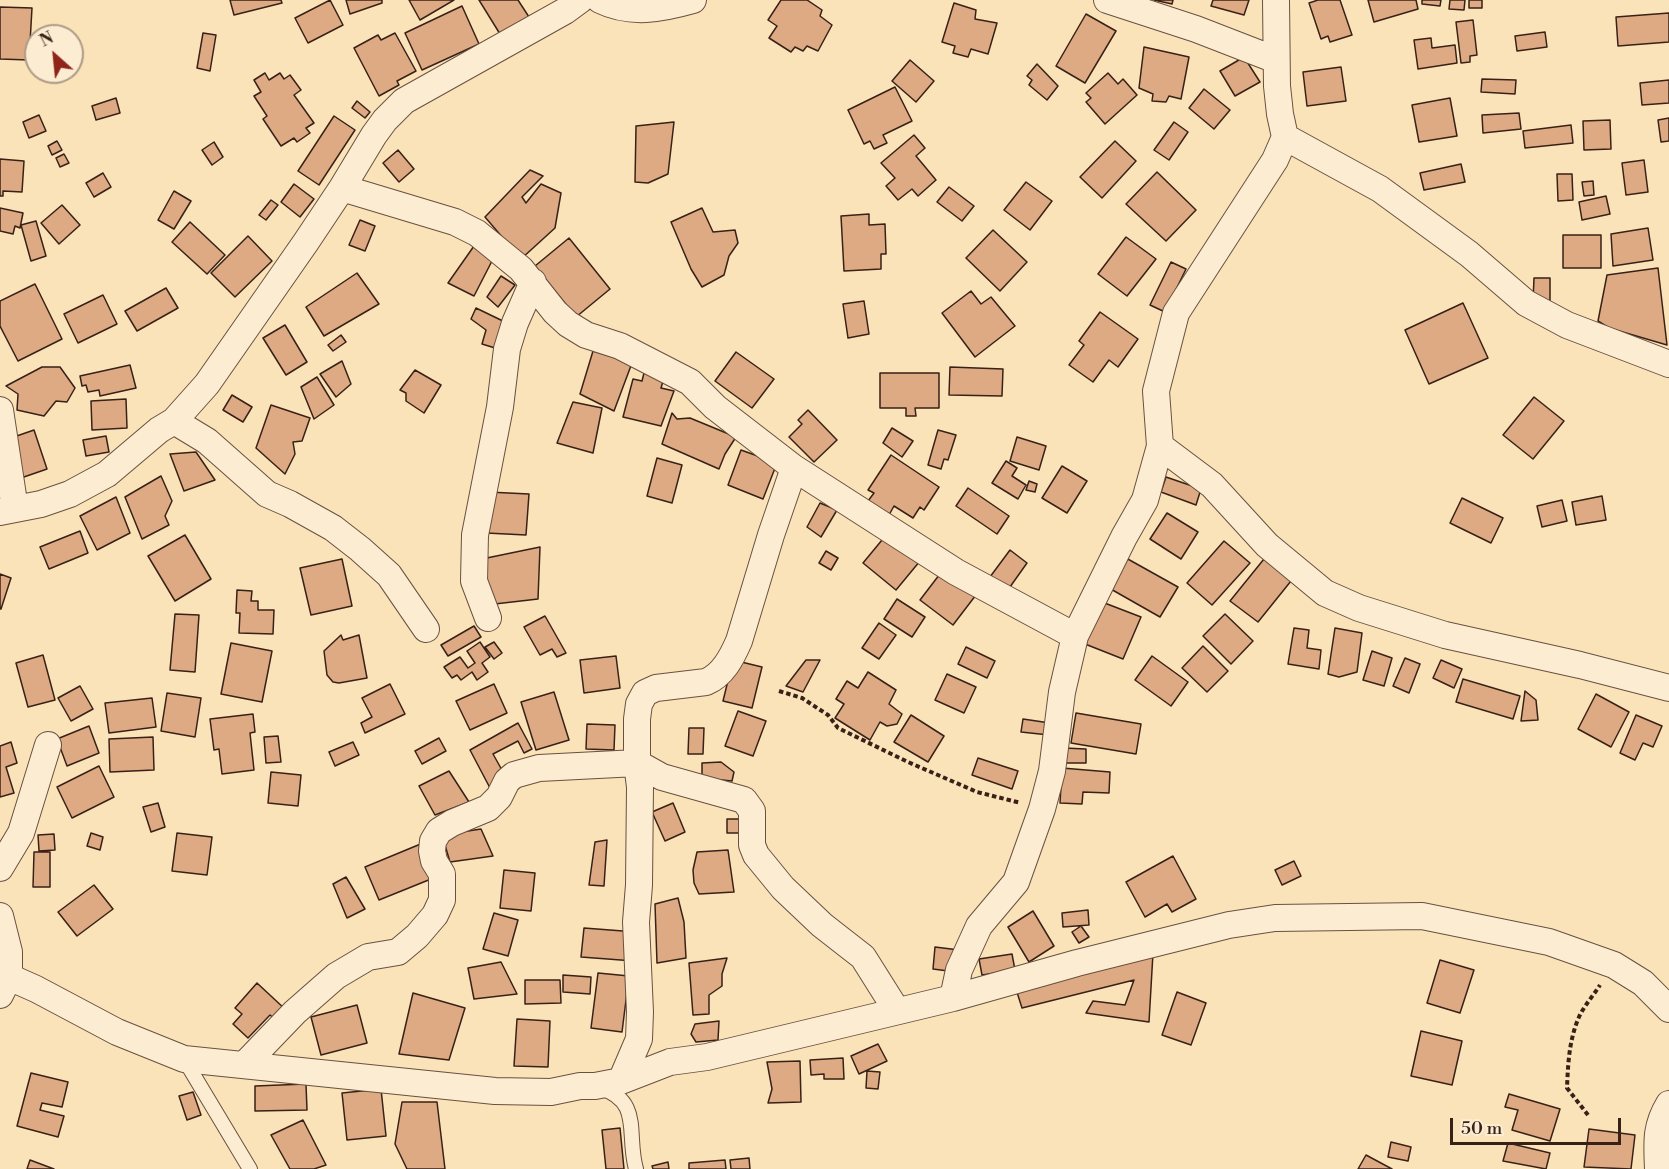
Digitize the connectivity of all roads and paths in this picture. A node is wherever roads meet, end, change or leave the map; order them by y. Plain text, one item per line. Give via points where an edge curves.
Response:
1 (580, 0) edge
2 (600, 0) edge
3 (693, 0) edge
4 (1107, 0) edge
5 (1276, 0) edge
6 (1276, 60) junction
7 (1285, 137) junction
8 (342, 188) junction
9 (533, 282) junction
10 (1669, 364) edge
11 (0, 410) edge
12 (174, 421) junction
13 (1160, 446) junction
14 (794, 468) junction
15 (7, 511) edge
16 (488, 618) dead end
17 (426, 629) dead end
18 (1075, 636) junction
19 (1669, 688) edge
20 (779, 691) dead end
21 (48, 745) dead end
22 (637, 763) junction
23 (1042, 808) junction
24 (0, 868) edge
25 (0, 916) edge
26 (1614, 965) junction
27 (4, 986) edge
28 (953, 998) junction
29 (1669, 1009) edge
30 (897, 1011) junction
31 (184, 1059) junction
32 (245, 1064) junction
33 (621, 1081) junction
34 (595, 1086) junction
35 (1669, 1104) edge
36 (1588, 1114) dead end
37 (250, 1169) edge
38 (636, 1169) edge
39 (1658, 1169) edge

1 - 8 street via 405,101 374,135
2 - 3 street via 622,8 652,10
4 - 6 street
5 - 6 street
6 - 7 street
7 - 10 street via 1380,189 1469,254 1526,303 1567,325
7 - 13 street via 1275,160 1176,313 1156,391
8 - 9 street via 477,232
8 - 12 street via 207,384
9 - 14 street via 568,324 690,382 715,407
9 - 16 street via 507,349 475,536 474,581
11 - 15 street
12 - 15 street via 107,474 70,494
12 - 17 street via 207,441 267,494 333,528 360,549 389,575
13 - 18 street via 1145,500
13 - 19 street via 1212,485 1267,545 1325,593 1445,635
14 - 18 street via 956,572
14 - 22 street via 732,656 721,672 706,682 645,693 637,719
18 - 23 street
20 - 23 path via 802,698 828,715 838,728 908,762 977,792
21 - 24 street via 21,833
22 - 30 street via 662,777 744,800 752,811 752,845 756,855 783,888 863,957
22 - 32 street via 539,768 514,775 488,808 440,831 432,851 443,887 435,915 398,952 368,957 336,976
22 - 33 street via 639,1039
23 - 28 street via 1016,882 979,926 959,970
25 - 27 street via 9,952
26 - 28 street via 1549,942 1422,916 1275,918 1228,925
26 - 29 street via 1642,983
26 - 36 path via 1579,1017 1570,1045 1567,1088
27 - 31 street via 36,989 117,1032
28 - 30 street
30 - 33 street via 707,1057 670,1062
31 - 32 street
31 - 37 lane
32 - 34 street via 495,1091 551,1092
33 - 34 street
34 - 38 lane via 624,1100 630,1115
35 - 39 street via 1657,1131

